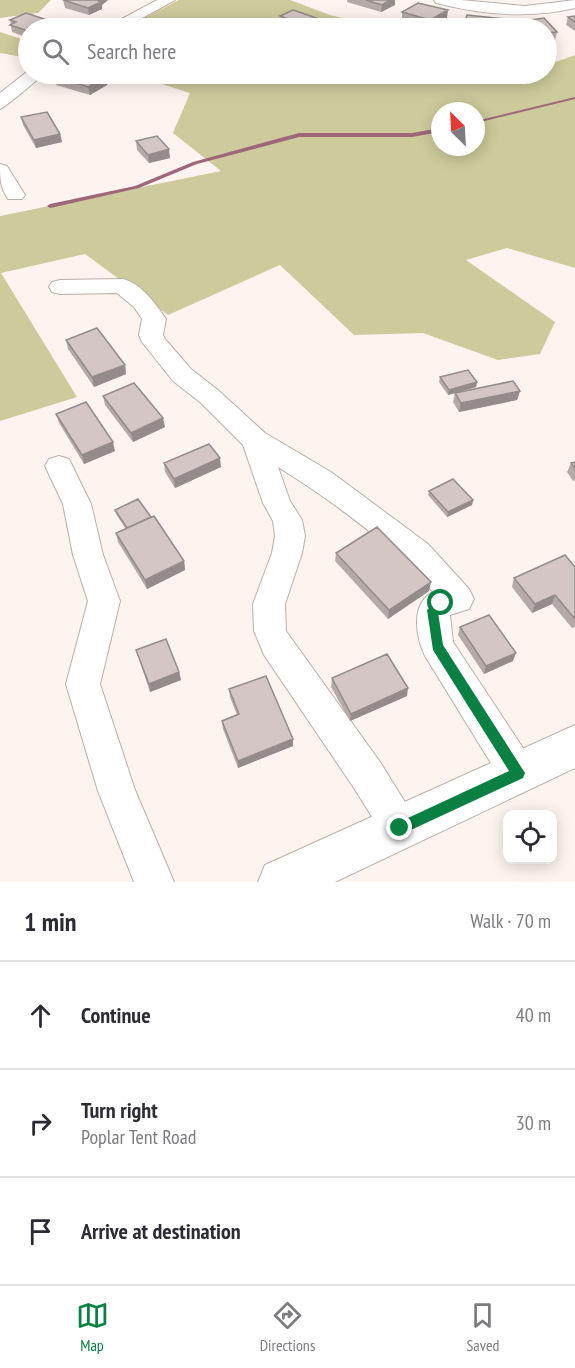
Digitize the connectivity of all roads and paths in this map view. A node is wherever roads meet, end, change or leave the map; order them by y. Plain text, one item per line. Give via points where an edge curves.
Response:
1 (168, 0) edge
2 (441, 0) edge
3 (575, 4) edge
4 (133, 18) edge
5 (21, 84) edge
6 (0, 104) edge
7 (0, 171) edge
8 (15, 195) dead end
9 (60, 287) dead end
10 (255, 440) junction
11 (59, 465) dead end
12 (572, 753) edge
13 (518, 773) junction
14 (400, 828) junction
15 (154, 882) edge
16 (282, 882) edge

1 - 4 street
2 - 3 street via 515,11
5 - 6 street
7 - 8 street
9 - 10 street via 123,286 154,319 154,342 182,375
10 - 13 street via 321,480 417,553 458,599 432,610 437,646
10 - 14 street via 290,536 269,604 270,631
11 - 15 street via 77,504 88,555 104,601 83,684 117,791
12 - 13 main road
13 - 14 main road
14 - 16 main road

